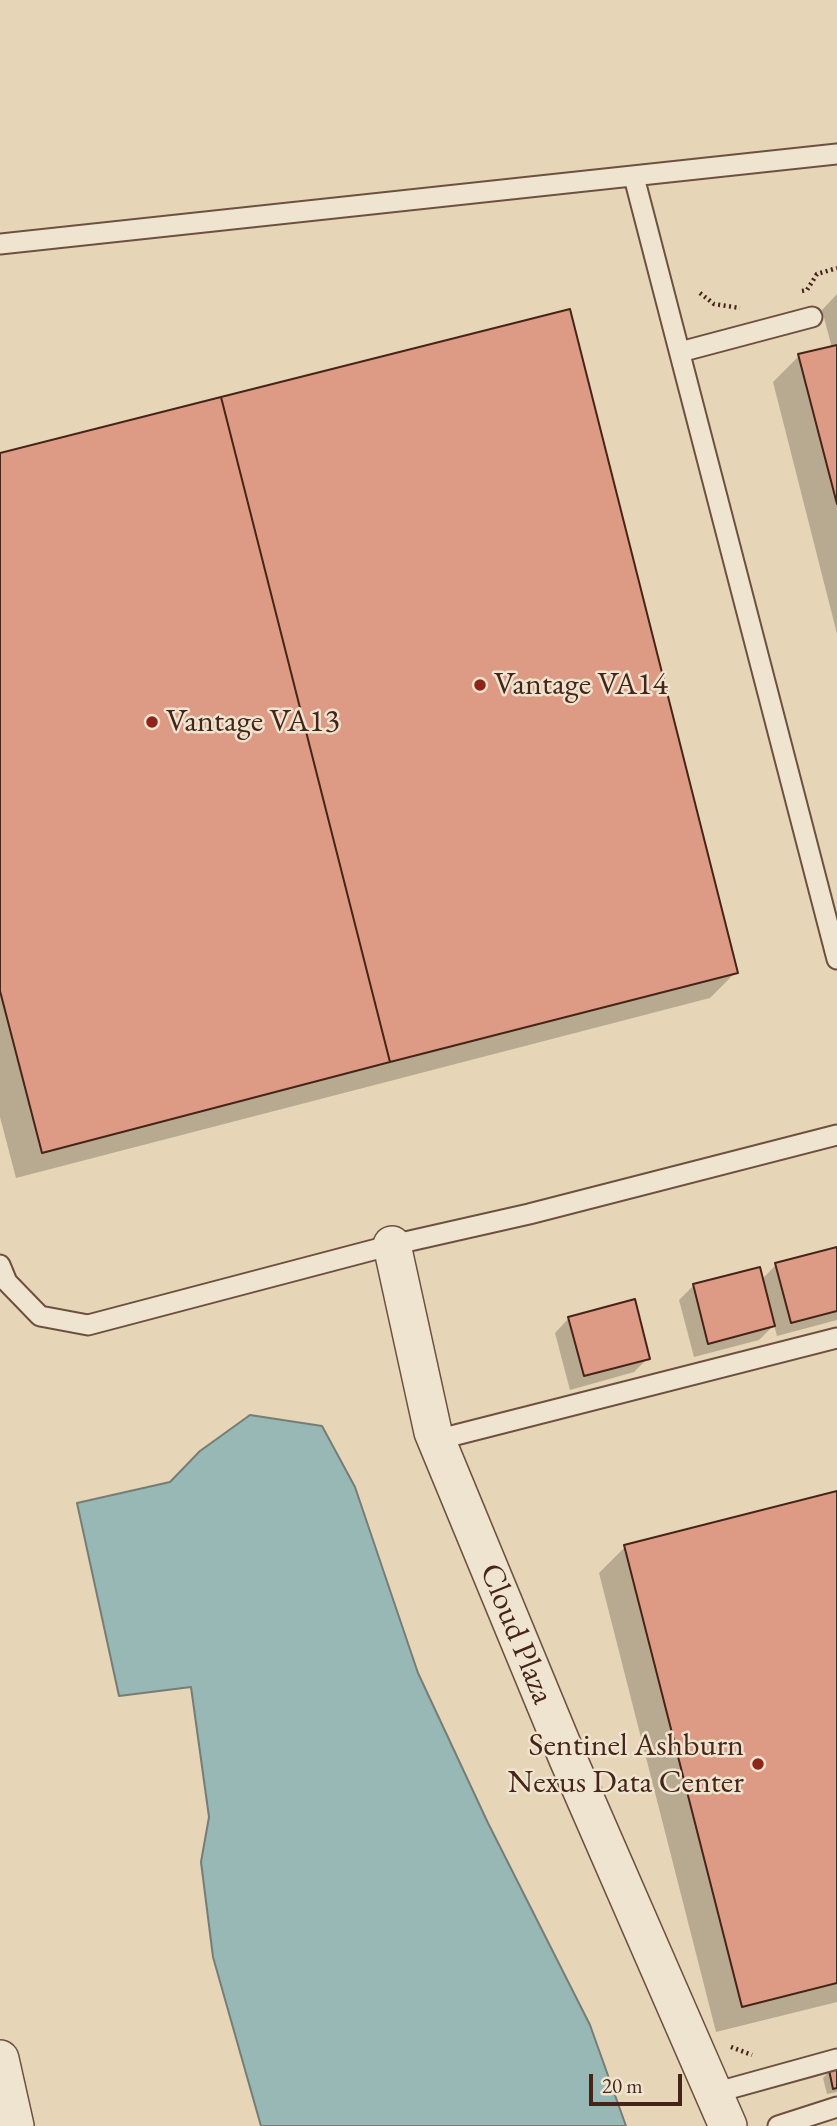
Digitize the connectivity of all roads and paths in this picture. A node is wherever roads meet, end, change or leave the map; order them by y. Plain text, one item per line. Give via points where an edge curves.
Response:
1 (837, 154) edge
2 (634, 177) junction
3 (0, 244) edge
4 (837, 268) edge
5 (700, 293) dead end
6 (795, 293) dead end
7 (747, 307) dead end
8 (812, 317) dead end
9 (680, 352) junction
10 (837, 959) edge
11 (837, 1135) edge
12 (392, 1245) junction
13 (0, 1265) edge
14 (837, 1338) edge
15 (436, 1440) junction
16 (0, 2059) edge
17 (837, 2059) edge
18 (714, 2093) junction
19 (837, 2108) edge
20 (15, 2126) edge
21 (727, 2126) edge
22 (778, 2126) edge

1 - 2 lane
2 - 3 lane
2 - 9 lane
4 - 6 path via 817,274 807,290
5 - 7 path via 714,304
8 - 9 lane
9 - 10 lane
11 - 12 lane
12 - 13 lane via 88,1325 40,1317 8,1282
12 - 15 street, Cloud Plaza
14 - 15 lane
15 - 18 street, Cloud Plaza via 568,1759
16 - 20 street
17 - 18 lane
18 - 21 street, Cloud Plaza
19 - 22 lane

